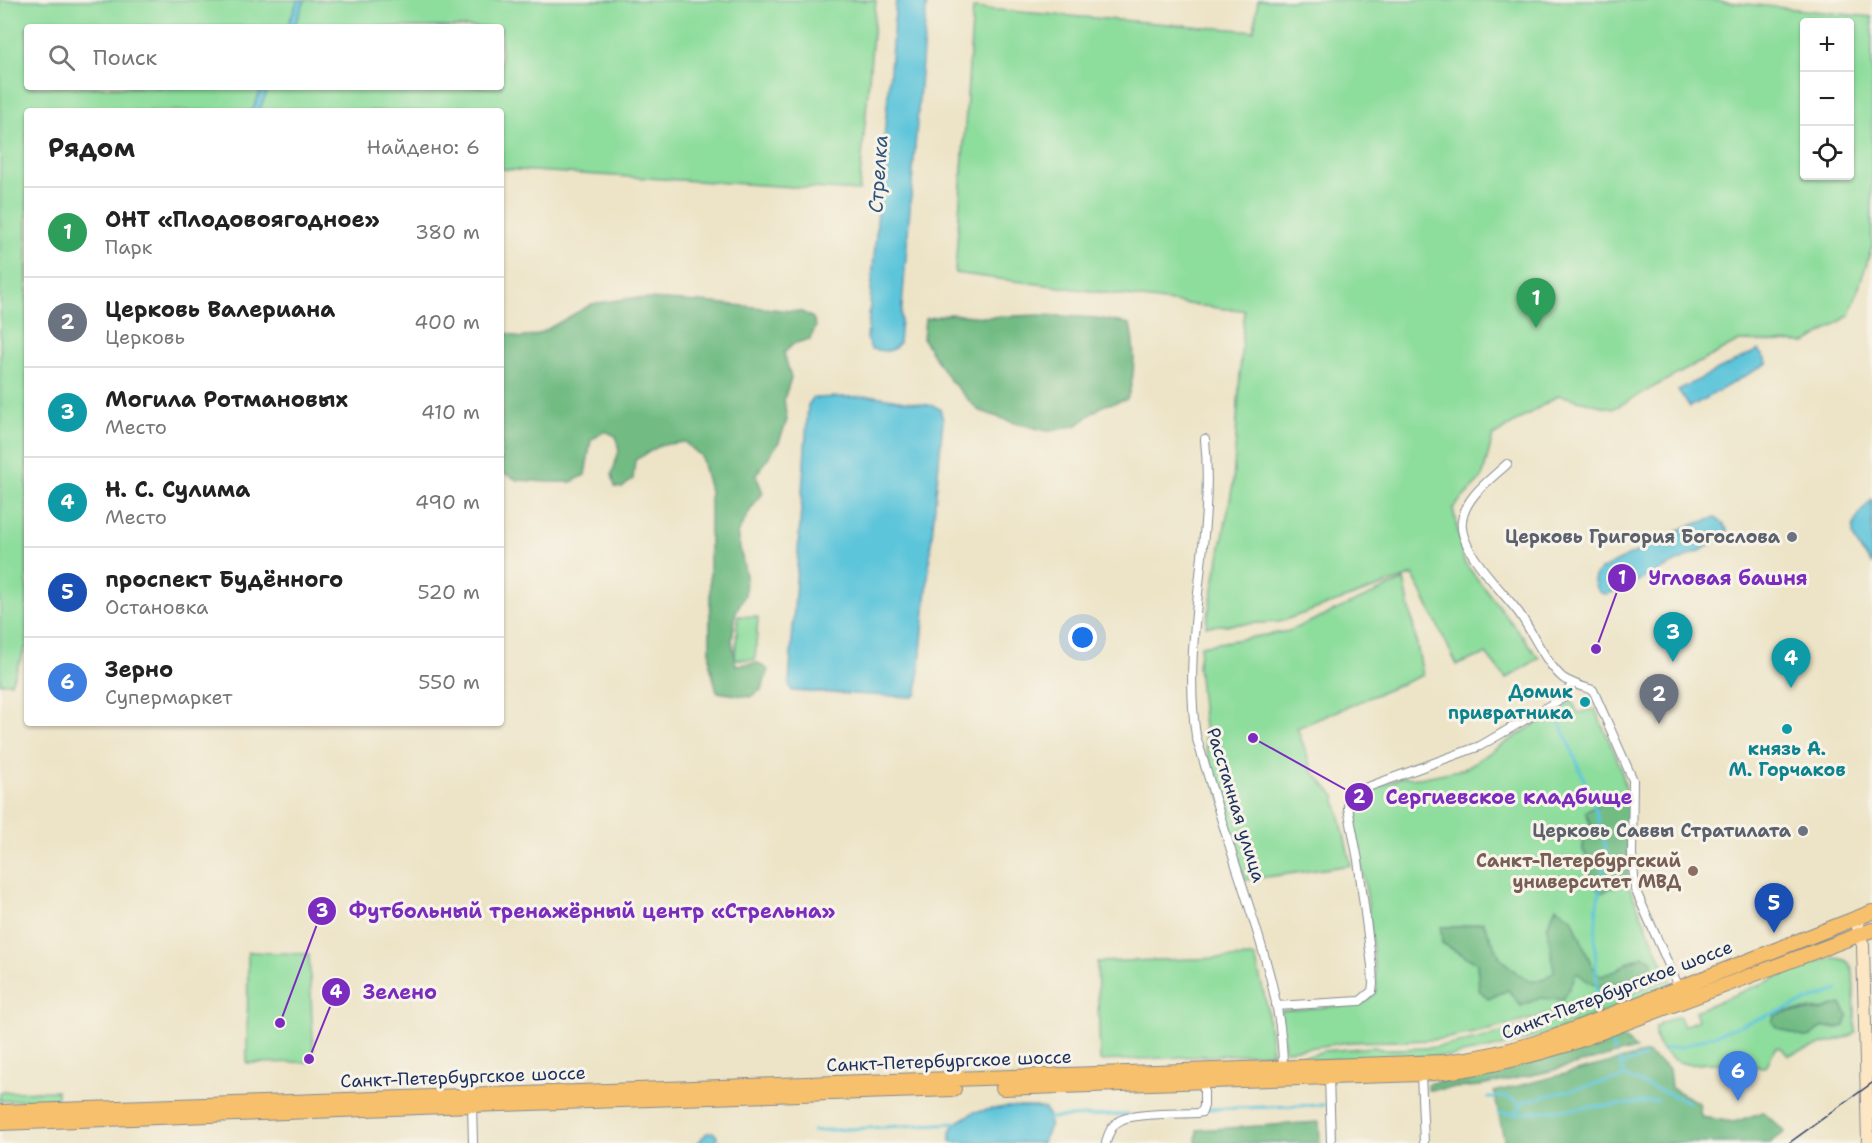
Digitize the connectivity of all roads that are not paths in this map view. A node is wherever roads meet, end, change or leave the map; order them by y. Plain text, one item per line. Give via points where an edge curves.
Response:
1 (1205, 439) dead end
2 (1507, 464) dead end
3 (1573, 684) junction
4 (1872, 912) edge
5 (1857, 918) junction
6 (1868, 934) edge
7 (1679, 988) junction
8 (1276, 1006) junction
9 (1283, 1068) junction
10 (1421, 1074) junction
11 (1329, 1076) junction
12 (1204, 1082) junction
13 (472, 1105) junction
14 (0, 1112) edge
15 (0, 1123) edge
16 (473, 1143) edge
17 (1106, 1143) edge
18 (1331, 1143) edge
19 (1424, 1143) edge
20 (1868, 1143) edge

1 - 8 street, Расстанная улица via 1208,468 1192,656 1192,712 1196,736 1265,955
2 - 3 street via 1465,506 1461,523 1465,537 1485,574 1518,613 1557,672
3 - 7 street via 1593,690 1633,780 1635,890
3 - 8 street via 1564,697 1480,746 1356,791 1349,801 1348,814 1358,860 1372,992 1360,1001
4 - 5 main road, Санкт-Петербургское шоссе
5 - 6 main road
5 - 7 main road, Санкт-Петербургское шоссе
6 - 10 main road, Санкт-Петербургское шоссе via 1569,1044 1492,1065
6 - 20 main road via 1863,945
7 - 9 main road, Санкт-Петербургское шоссе via 1554,1037 1495,1054 1445,1062
8 - 9 street, Расстанная улица
9 - 14 main road, Санкт-Петербургское шоссе
10 - 11 main road, Санкт-Петербургское шоссе
10 - 19 street
11 - 12 main road, Санкт-Петербургское шоссе
11 - 18 street
12 - 13 main road, Санкт-Петербургское шоссе
12 - 17 street via 1202,1112 1129,1117 1114,1124
13 - 15 main road, Санкт-Петербургское шоссе
13 - 16 street

